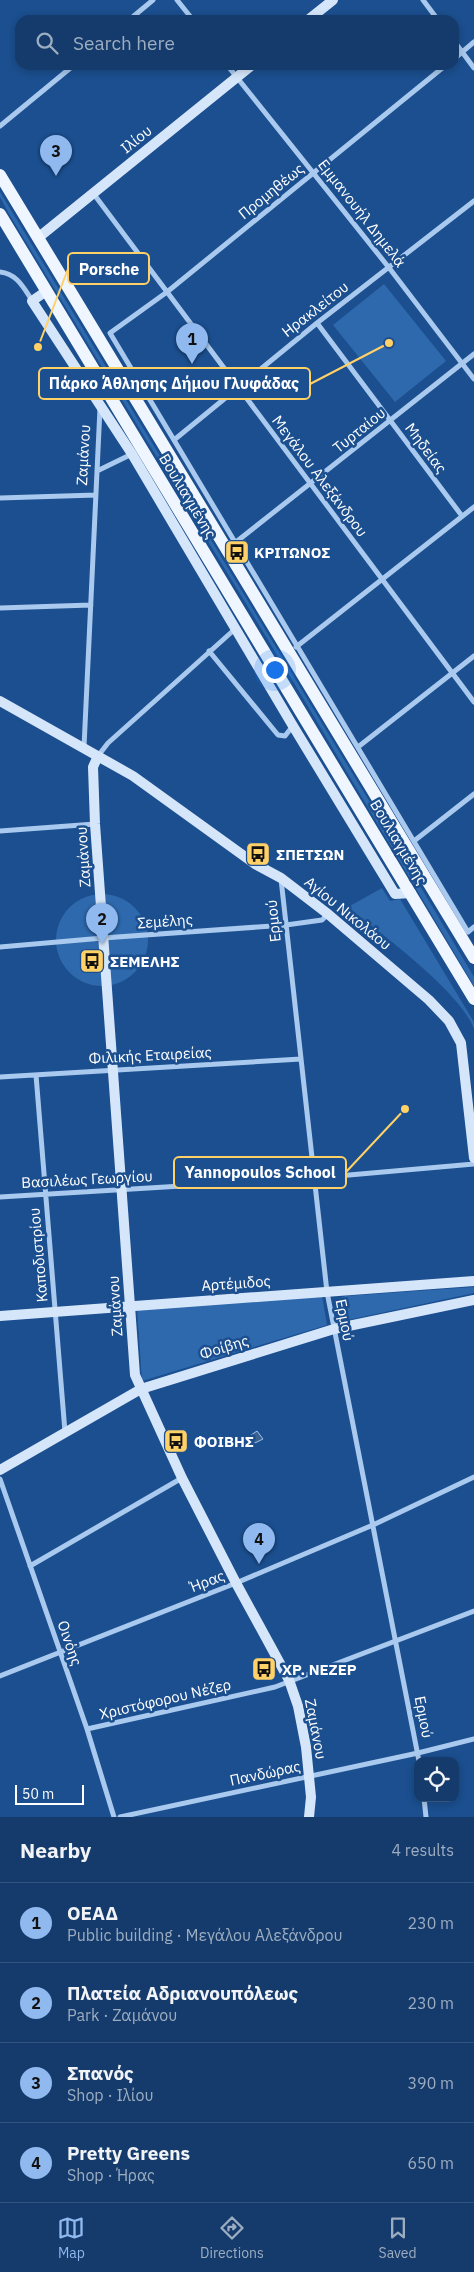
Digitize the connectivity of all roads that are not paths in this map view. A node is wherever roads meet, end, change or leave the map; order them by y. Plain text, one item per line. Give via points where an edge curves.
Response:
1 (154, 0) edge
2 (177, 0) edge
3 (333, 0) edge
4 (423, 0) edge
5 (135, 15) edge
6 (189, 15) edge
7 (314, 15) edge
8 (434, 15) edge
9 (474, 42) edge
10 (459, 48) edge
11 (462, 52) junction
12 (459, 54) edge
13 (474, 68) edge
14 (68, 70) edge
15 (231, 70) edge
16 (246, 70) edge
17 (440, 70) edge
18 (237, 77) junction
19 (0, 126) edge
20 (314, 173) junction
21 (0, 175) edge
22 (93, 193) junction
23 (474, 201) edge
24 (0, 214) edge
25 (39, 237) junction
26 (390, 269) junction
27 (0, 272) edge
28 (45, 292) junction
29 (167, 292) junction
30 (32, 301) junction
31 (318, 323) junction
32 (474, 354) edge
33 (463, 363) junction
34 (474, 379) edge
35 (238, 386) junction
36 (101, 404) junction
37 (390, 421) junction
38 (174, 440) junction
39 (132, 454) junction
40 (98, 471) junction
41 (311, 485) junction
42 (96, 495) junction
43 (0, 498) edge
44 (474, 507) edge
45 (462, 516) junction
46 (236, 542) junction
47 (381, 580) junction
48 (91, 605) junction
49 (0, 608) edge
50 (236, 628) junction
51 (293, 649) junction
52 (209, 651) junction
53 (474, 656) edge
54 (261, 658) junction
55 (452, 674) junction
56 (0, 701) edge
57 (474, 702) edge
58 (331, 713) junction
59 (293, 726) junction
60 (84, 747) junction
61 (358, 747) junction
62 (98, 756) junction
63 (474, 794) edge
64 (95, 824) junction
65 (401, 828) junction
66 (0, 831) edge
67 (414, 841) junction
68 (281, 878) junction
69 (411, 893) junction
70 (328, 914) junction
71 (286, 925) junction
72 (474, 928) edge
73 (103, 938) junction
74 (0, 948) edge
75 (474, 958) edge
76 (474, 999) edge
77 (301, 1059) junction
78 (112, 1070) junction
79 (36, 1075) junction
80 (0, 1077) edge
81 (474, 1158) edge
82 (474, 1164) edge
83 (315, 1178) junction
84 (120, 1190) junction
85 (46, 1194) junction
86 (0, 1197) edge
87 (474, 1281) edge
88 (327, 1292) junction
89 (474, 1300) edge
90 (130, 1306) junction
91 (55, 1312) junction
92 (0, 1316) edge
93 (334, 1329) junction
94 (141, 1389) junction
95 (65, 1432) junction
96 (0, 1470) edge
97 (474, 1477) edge
98 (182, 1478) junction
99 (0, 1479) edge
100 (373, 1525) junction
101 (30, 1566) junction
102 (236, 1584) junction
103 (474, 1611) edge
104 (396, 1641) junction
105 (60, 1652) junction
106 (0, 1676) edge
107 (289, 1680) junction
108 (87, 1729) junction
109 (474, 1739) edge
110 (418, 1753) junction
111 (418, 1757) edge
112 (309, 1776) junction
113 (424, 1802) edge
114 (114, 1817) edge
115 (120, 1817) edge
116 (309, 1817) edge
117 (426, 1817) edge

1 - 5 street
2 - 6 street
3 - 7 street
4 - 8 street
9 - 11 street
10 - 11 street
11 - 12 street
11 - 13 street
14 - 19 street
15 - 18 street, Εμμανουήλ Δημελά
16 - 18 street, Ιλίου
17 - 20 street, Προμηθέως
18 - 20 street, Εμμανουήλ Δημελά
18 - 22 street, Ιλίου
20 - 26 street, Εμμανουήλ Δημελά
20 - 29 street, Προμηθέως
21 - 25 main road, Βουλιαγμένης
22 - 25 street, Ιλίου
22 - 29 street, Μεγάλου Αλεξάνδρου
23 - 26 street, Ηρακλείτου
24 - 28 main road, Βουλιαγμένης
25 - 51 main road, Βουλιαγμένης
26 - 31 street, Ηρακλείτου
26 - 33 street, Εμμανουήλ Δημελά
27 - 30 street via 18,280
28 - 30 street
28 - 54 main road, Βουλιαγμένης
29 - 35 street, Μεγάλου Αλεξάνδρου
29 - 38 street, Προμηθέως via 110,334
30 - 36 street
31 - 35 street, Ηρακλείτου
31 - 37 street, Μηδείας
32 - 33 street, Τυρταίου
33 - 34 street, Εμμανουήλ Δημελά
33 - 37 street, Τυρταίου
35 - 38 street, Ηρακλείτου
35 - 41 street, Μεγάλου Αλεξάνδρου
36 - 39 street
36 - 40 street, Ζαμάνου
37 - 41 street, Τυρταίου
37 - 45 street, Μηδείας
38 - 46 street
39 - 40 street
39 - 50 street
40 - 42 street, Ζαμάνου
41 - 46 street, Τυρταίου
41 - 47 street, Μεγάλου Αλεξάνδρου
42 - 43 street
42 - 48 street, Ζαμάνου
44 - 45 street
45 - 47 street
46 - 51 street
47 - 51 street
47 - 55 street, Μεγάλου Αλεξάνδρου
48 - 49 street
48 - 60 street, Ζαμάνου
50 - 52 street
50 - 54 street
51 - 58 main road, Βουλιαγμένης
52 - 59 street via 278,735 286,736
52 - 62 street via 108,743
53 - 55 street
54 - 59 street
54 - 69 main road, Βουλιαγμένης
55 - 57 street, Μεγάλου Αλεξάνδρου
55 - 61 street
56 - 60 street, Αγίου Νικολάου
58 - 61 street
58 - 65 main road, Βουλιαγμένης
59 - 69 street via 396,894
60 - 62 street, Αγίου Νικολάου
61 - 65 street
62 - 64 street, Ζαμάνου via 93,767
62 - 68 street, Αγίου Νικολάου via 133,776 255,864
63 - 67 street
64 - 66 street
64 - 73 street, Ζαμάνου
65 - 67 street
65 - 75 main road, Βουλιαγμένης
67 - 72 street via 468,932
68 - 70 street, Αγίου Νικολάου
68 - 71 street, Ερμού
69 - 76 main road, Βουλιαγμένης
70 - 71 street, Σεμέλης via 322,920
70 - 81 street, Αγίου Νικολάου via 449,1021 460,1043
71 - 73 street, Σεμέλης
71 - 77 street, Ερμού
73 - 74 street, Σεμέλης
73 - 78 street, Ζαμάνου
77 - 78 street, Φιλικής Εταιρείας
77 - 83 street, Ερμού
78 - 79 street, Φιλικής Εταιρείας
78 - 84 street, Ζαμάνου
79 - 80 street, Φιλικής Εταιρείας
79 - 85 street, Καποδιστρίου
82 - 83 street, Βασιλέως Γεωργίου
83 - 84 street, Βασιλέως Γεωργίου
83 - 88 street, Ερμού
84 - 85 street, Βασιλέως Γεωργίου
84 - 90 street, Ζαμάνου
85 - 86 street, Βασιλέως Γεωργίου
85 - 91 street, Καποδιστρίου
87 - 88 street, Αρτέμιδος
88 - 90 street, Αρτέμιδος
88 - 93 street, Ερμού
89 - 93 street, Φοίβης
90 - 91 street, Αρτέμιδος
90 - 94 street, Ζαμάνου via 135,1375
91 - 92 street, Αρτέμιδος
91 - 95 street, Καποδιστρίου
93 - 94 street, Φοίβης
93 - 100 street, Ερμού
94 - 95 street, Φοίβης
94 - 98 street, Ζαμάνου
95 - 96 street, Φοίβης
97 - 100 street, Ήρας
98 - 101 street
98 - 102 street, Ζαμάνου
99 - 101 street, Οινόης
100 - 102 street, Ήρας
100 - 104 street, Ερμού
101 - 105 street, Οινόης
102 - 105 street, Ήρας
102 - 107 street, Ζαμάνου
103 - 104 street, Χριστόφορου Νέζερ
104 - 107 street, Χριστόφορου Νέζερ
104 - 110 street, Ερμού
105 - 106 street, Ήρας
105 - 108 street, Οινόης
107 - 108 street, Χριστόφορου Νέζερ via 265,1689
107 - 112 street, Ζαμάνου via 298,1706
108 - 114 street, Οινόης
109 - 110 street, Πανδώρας
110 - 111 street, Ερμού
110 - 112 street, Πανδώρας
112 - 115 street, Πανδώρας
112 - 116 street, Ζαμάνου via 312,1797
113 - 117 street

